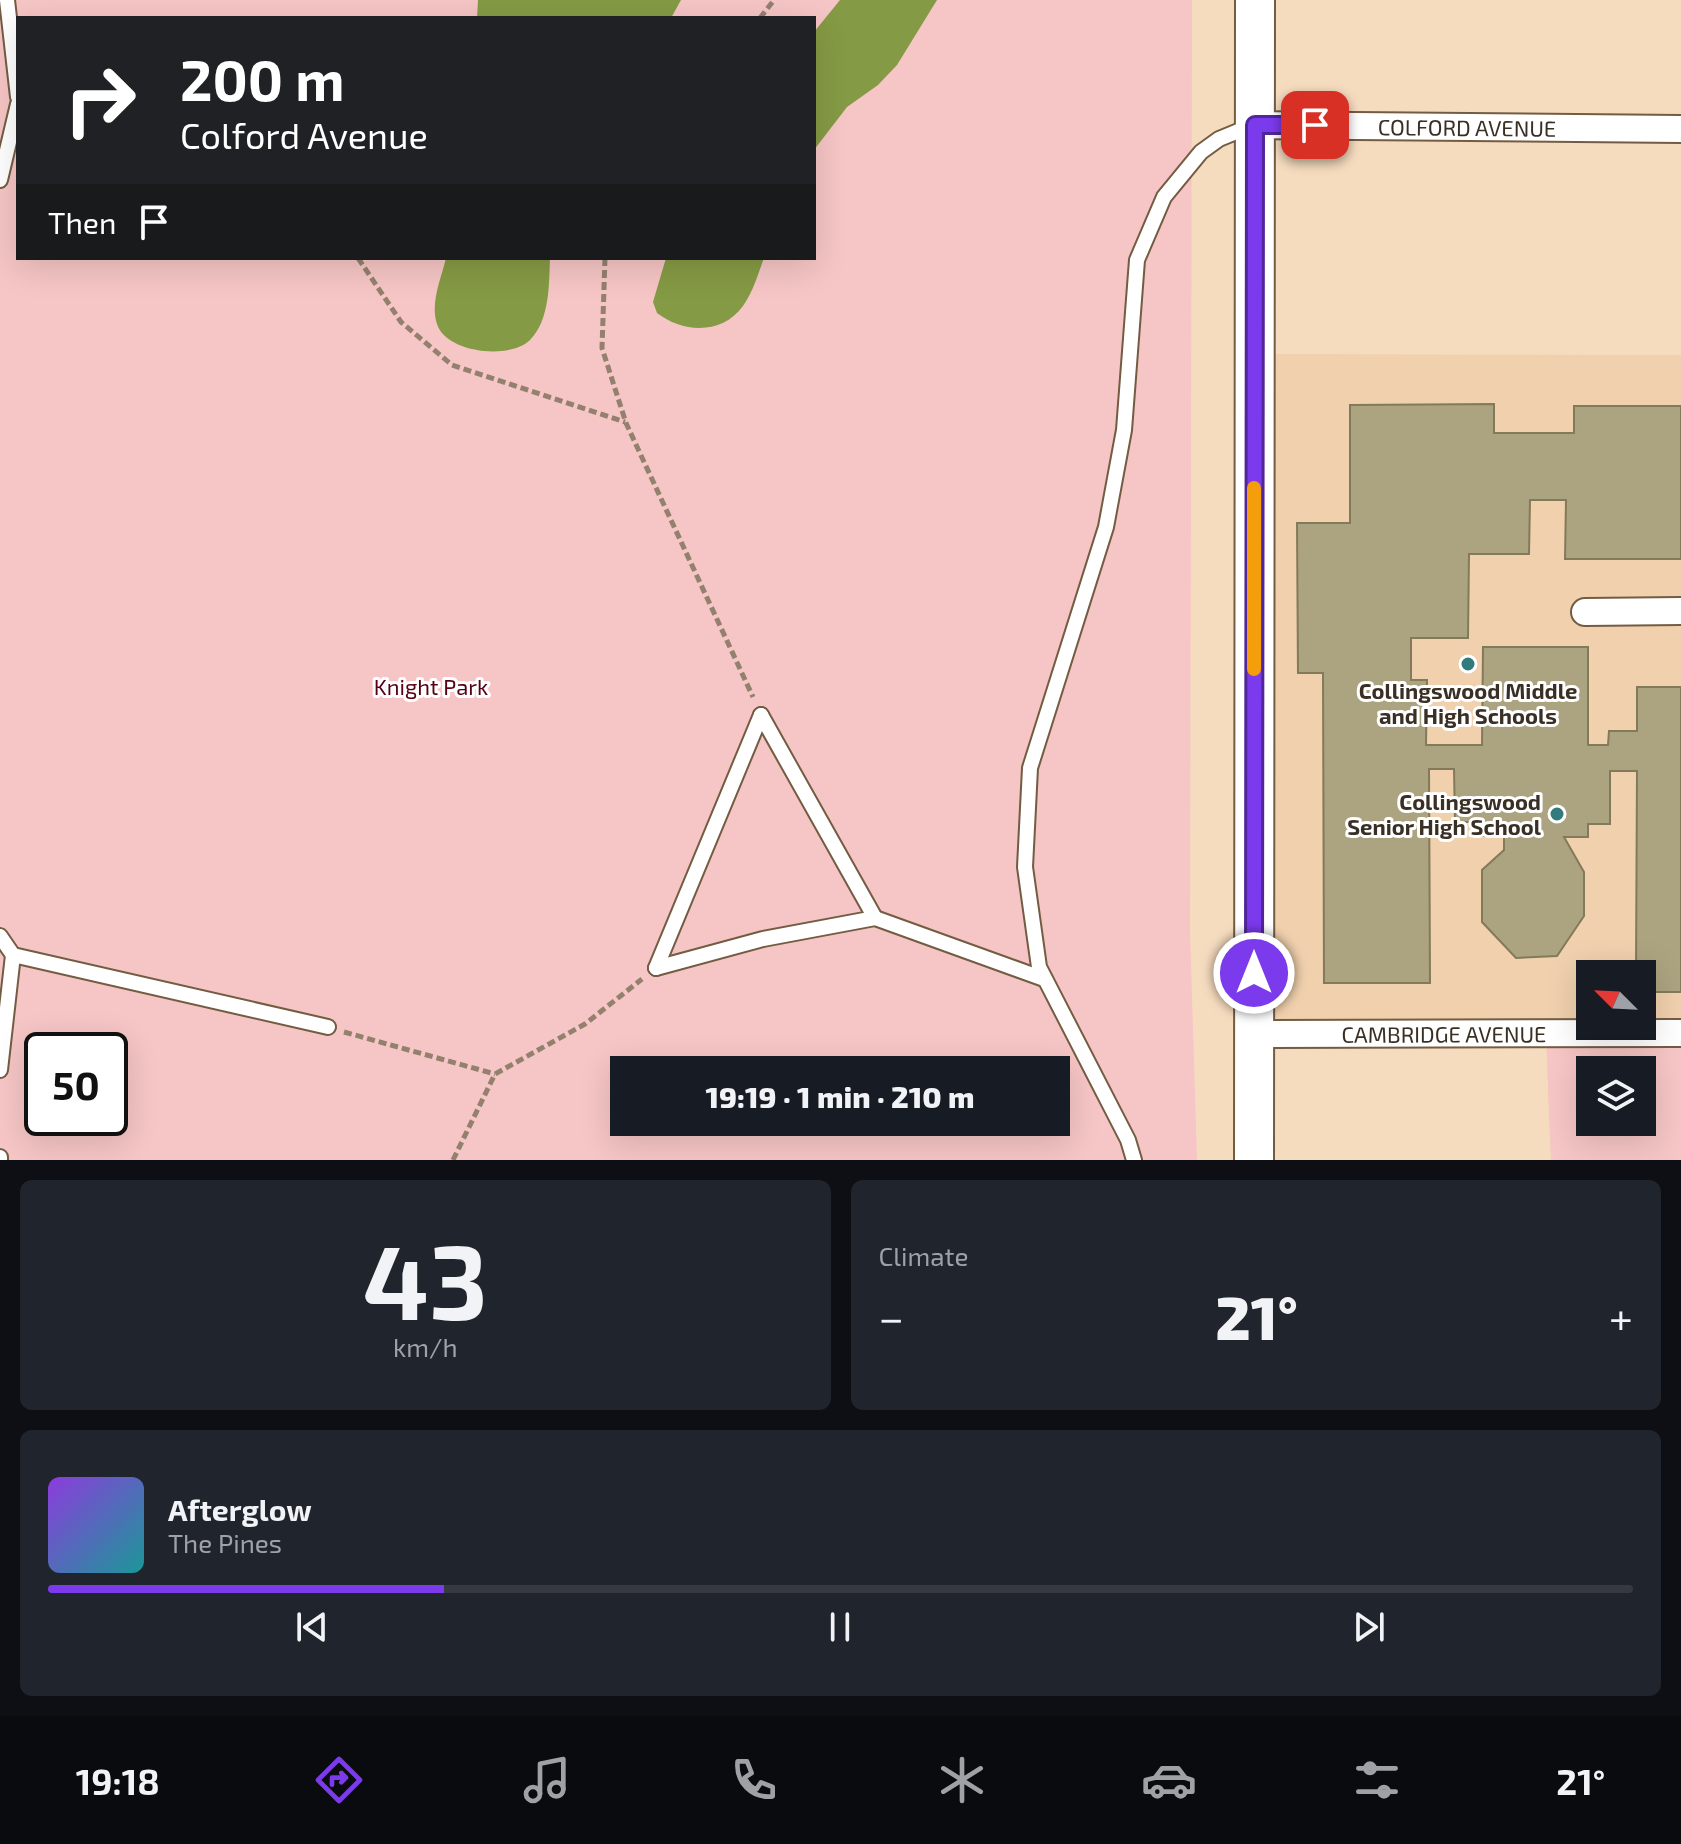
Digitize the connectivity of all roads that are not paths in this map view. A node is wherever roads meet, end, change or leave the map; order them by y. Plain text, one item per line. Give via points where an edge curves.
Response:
1 (7, 0) edge
2 (1255, 0) edge
3 (0, 8) edge
4 (16, 79) edge
5 (16, 112) edge
6 (1255, 125) junction
7 (1681, 129) edge
8 (0, 180) edge
9 (1681, 611) edge
10 (1585, 612) dead end
11 (875, 918) junction
12 (0, 936) edge
13 (13, 955) junction
14 (1044, 979) junction
15 (328, 1027) road end
16 (1681, 1033) edge
17 (1254, 1034) junction
18 (0, 1070) edge
19 (1134, 1160) edge
20 (1254, 1160) edge

1 - 3 lane
1 - 4 lane
2 - 6 main road
5 - 8 lane
6 - 7 street, COLFORD AVENUE
6 - 14 lane via 1201,152 1164,197 1137,260 1124,430 1106,527 1030,768 1025,867
6 - 17 main road
9 - 10 street
11 - 11 lane via 761,715 656,968 763,939
11 - 14 lane
12 - 13 lane
13 - 15 lane
13 - 18 lane
14 - 19 lane
16 - 17 street, CAMBRIDGE AVENUE
17 - 20 main road

